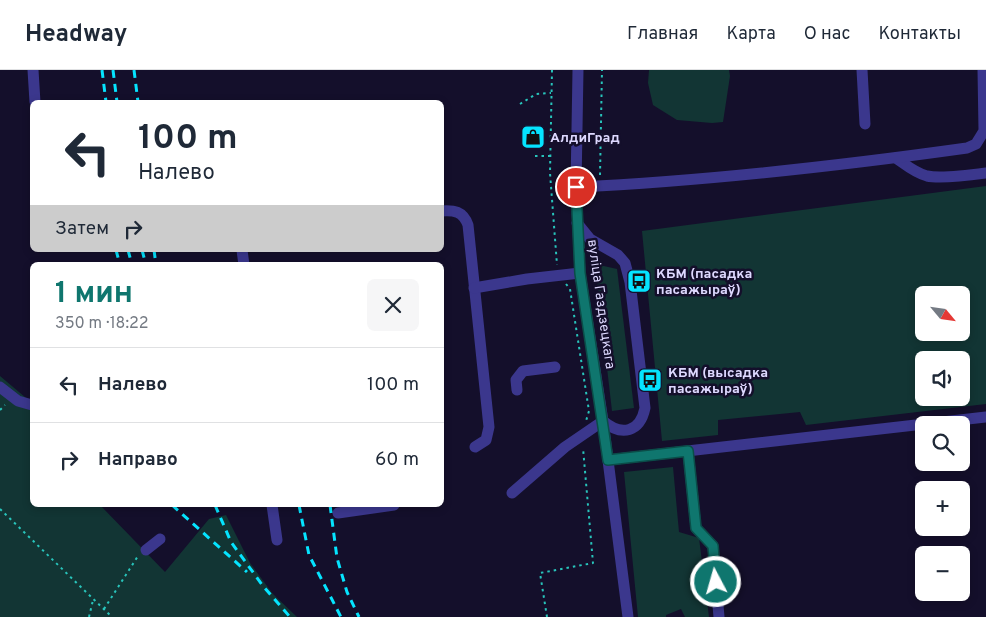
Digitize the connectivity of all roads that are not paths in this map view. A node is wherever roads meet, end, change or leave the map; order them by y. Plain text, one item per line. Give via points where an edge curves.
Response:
1 (33, 70) edge
2 (578, 70) edge
3 (862, 70) edge
4 (983, 70) edge
5 (35, 100) edge
6 (865, 124) dead end
7 (896, 158) junction
8 (986, 173) edge
9 (576, 187) junction
10 (444, 211) edge
11 (577, 223) junction
12 (580, 273) junction
13 (474, 288) junction
14 (555, 367) dead end
15 (0, 387) edge
16 (517, 390) dead end
17 (30, 404) edge
18 (986, 417) edge
19 (603, 421) junction
20 (475, 447) dead end
21 (688, 451) junction
22 (608, 460) junction
23 (512, 493) dead end
24 (272, 507) edge
25 (386, 507) edge
26 (338, 513) dead end
27 (160, 539) dead end
28 (277, 540) dead end
29 (146, 550) road end
30 (628, 617) edge
31 (720, 617) edge

1 - 5 street
2 - 9 street, вуліца Газдзецкага
3 - 6 street
4 - 7 street via 984,131 976,144
7 - 8 street via 910,169 928,176
7 - 9 street via 659,183
9 - 11 street, вуліца Газдзецкага
10 - 13 street via 458,212 466,219
11 - 12 street, вуліца Газдзецкага
11 - 19 street via 590,239 618,255 625,263 629,277 645,408 638,424 631,429 617,430
12 - 13 street
12 - 19 street, вуліца Газдзецкага
13 - 20 street via 489,427 486,440
14 - 16 street via 523,371 516,380
15 - 17 street via 18,401
18 - 21 street
19 - 22 street, вуліца Газдзецкага
19 - 23 street via 565,447
21 - 22 street
21 - 31 street via 696,528 713,546
22 - 30 street, вуліца Газдзецкага
24 - 28 street
25 - 26 street
27 - 29 street

